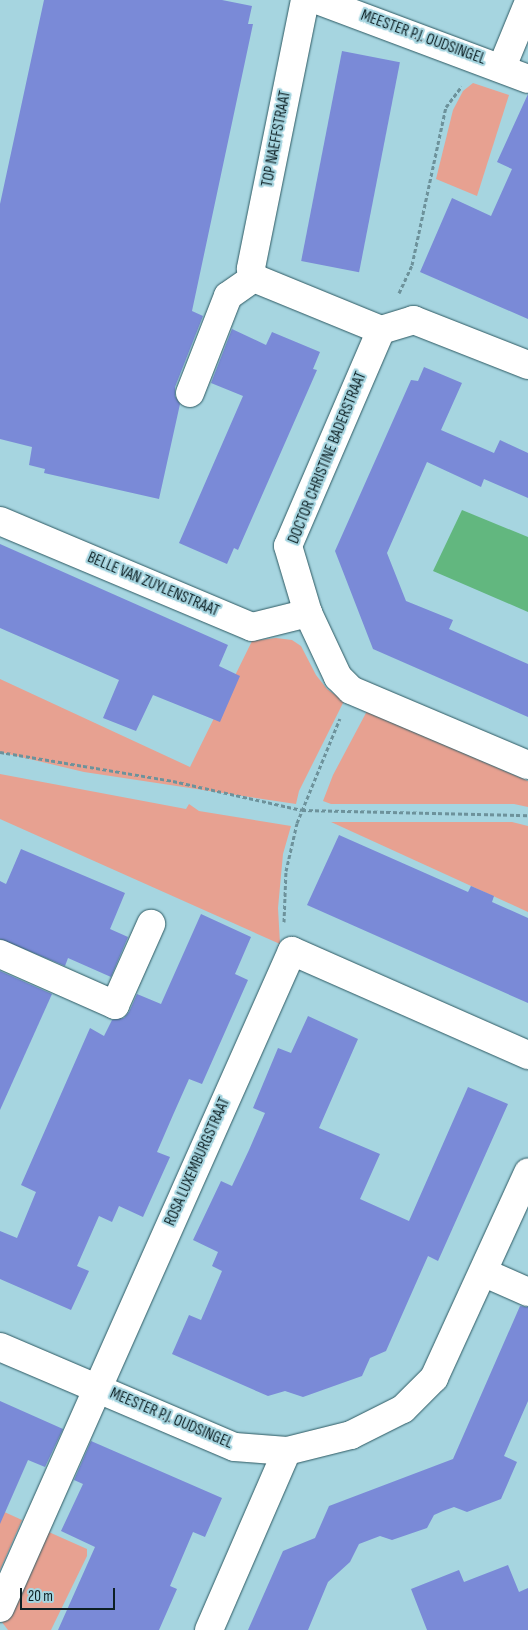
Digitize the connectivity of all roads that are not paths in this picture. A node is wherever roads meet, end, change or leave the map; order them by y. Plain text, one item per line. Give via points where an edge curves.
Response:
1 (305, 0) edge
2 (317, 0) edge
3 (528, 4) edge
4 (492, 64) junction
5 (528, 79) edge
6 (254, 278) junction
7 (381, 330) junction
8 (528, 365) edge
9 (190, 393) dead end
10 (0, 521) edge
11 (308, 613) junction
12 (528, 765) edge
13 (151, 924) dead end
14 (0, 954) edge
15 (528, 1055) edge
16 (528, 1173) edge
17 (485, 1273) junction
18 (528, 1292) edge
19 (0, 1347) edge
20 (97, 1388) junction
21 (287, 1451) junction
22 (0, 1608) edge
23 (208, 1630) edge

1 - 6 street, TOP NAEFFSTRAAT via 251,269
2 - 4 street, MEESTER P.J. OUDSINGEL
3 - 4 street
4 - 5 street, MEESTER P.J. OUDSINGEL
6 - 7 street
6 - 9 street via 228,296
7 - 8 street via 414,320
7 - 11 street, DOCTOR CHRISTINE BADERSTRAAT via 288,546
10 - 11 street, BELLE VAN ZUYLENSTRAAT via 252,627
11 - 12 street, DOCTOR CHRISTINE BADERSTRAAT via 338,677 351,690
13 - 14 street via 115,1005
15 - 20 street, ROSA LUXEMBURGSTRAAT via 292,951
16 - 17 street, MEESTER P.J. OUDSINGEL
17 - 18 street
17 - 21 street, MEESTER P.J. OUDSINGEL via 434,1378 420,1394 387,1418 351,1435
19 - 20 street, MEESTER P.J. OUDSINGEL
20 - 21 street, MEESTER P.J. OUDSINGEL via 235,1447
20 - 22 street, ROSA LUXEMBURGSTRAAT
21 - 23 street

